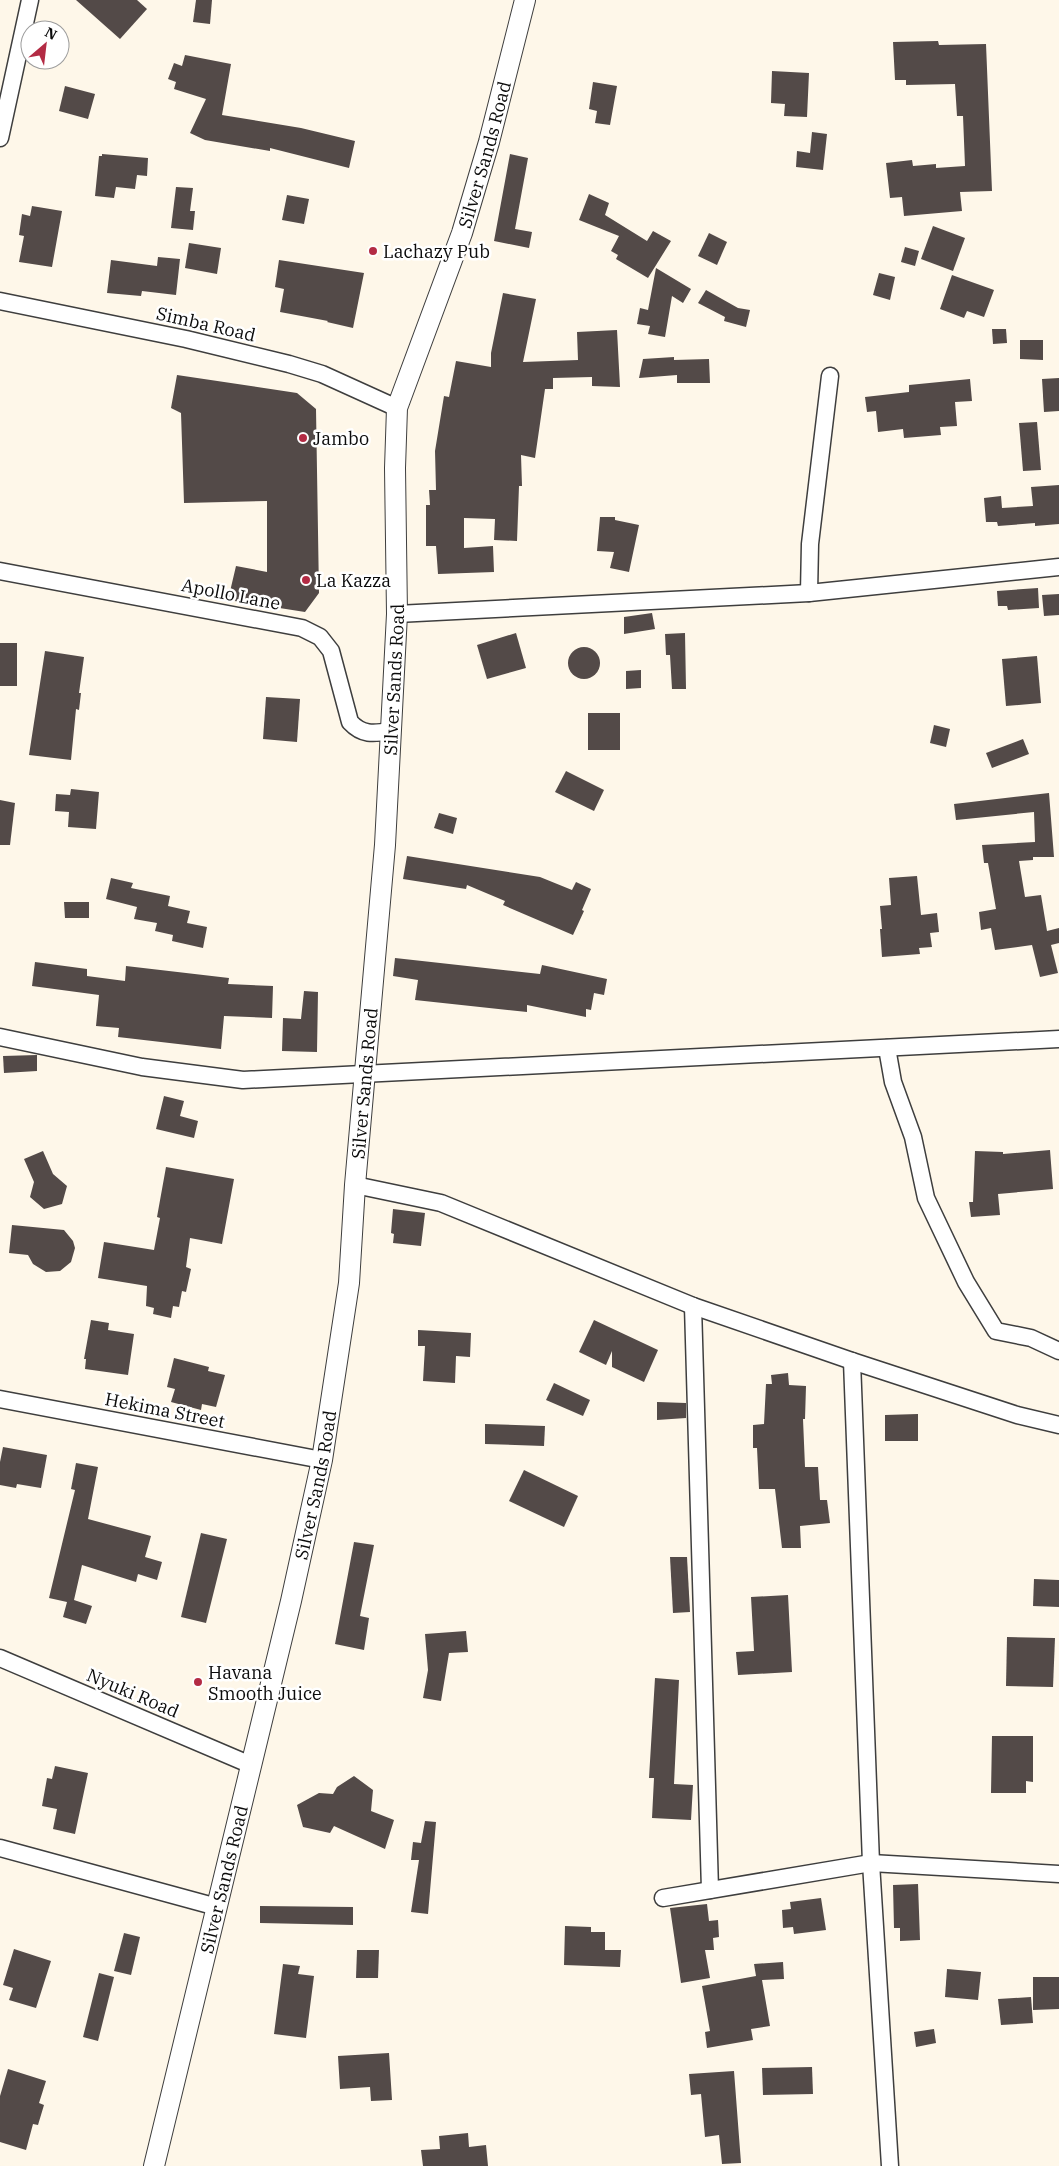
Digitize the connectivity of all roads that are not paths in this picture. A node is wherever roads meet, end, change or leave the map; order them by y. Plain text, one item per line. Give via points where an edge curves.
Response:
1 (30, 0) edge
2 (521, 1) edge
3 (0, 138) edge
4 (0, 301) edge
5 (830, 376) dead end
6 (397, 408) junction
7 (1059, 567) edge
8 (0, 571) edge
9 (809, 593) junction
10 (397, 614) junction
11 (390, 731) junction
12 (0, 1037) edge
13 (1059, 1039) edge
14 (887, 1048) junction
15 (366, 1074) junction
16 (355, 1185) junction
17 (693, 1306) junction
18 (1059, 1351) edge
19 (852, 1361) junction
20 (0, 1399) edge
21 (1059, 1425) edge
22 (322, 1460) junction
23 (0, 1658) edge
24 (251, 1765) junction
25 (0, 1848) edge
26 (871, 1863) junction
27 (1059, 1874) edge
28 (710, 1890) junction
29 (663, 1898) dead end
30 (217, 1907) junction
31 (154, 2166) edge
32 (890, 2166) edge

1 - 3 street
2 - 6 street, Silver Sands Road via 489,142 462,232
4 - 6 street, Simba Road via 289,364 322,374
5 - 9 street via 810,544
6 - 10 street, Silver Sands Road
7 - 9 street
8 - 11 street, Apollo Lane via 302,628 320,637 331,652 350,722 357,730 370,734
9 - 10 street
10 - 11 street, Silver Sands Road
11 - 15 street, Silver Sands Road via 385,845
12 - 15 street via 142,1067 243,1080
13 - 14 street
14 - 15 street
14 - 18 street via 893,1082 912,1137 926,1198 966,1282 996,1331 1031,1338
15 - 16 street, Silver Sands Road
16 - 17 street via 441,1203
16 - 22 street, Silver Sands Road via 349,1283
17 - 19 street
17 - 28 street
19 - 21 street via 1017,1415
19 - 26 street
20 - 22 street, Hekima Street
22 - 24 street, Silver Sands Road
23 - 24 street, Nyuki Road
24 - 30 street, Silver Sands Road
25 - 30 street
26 - 27 street
26 - 28 street
26 - 32 street
28 - 29 street
30 - 31 street, Silver Sands Road

